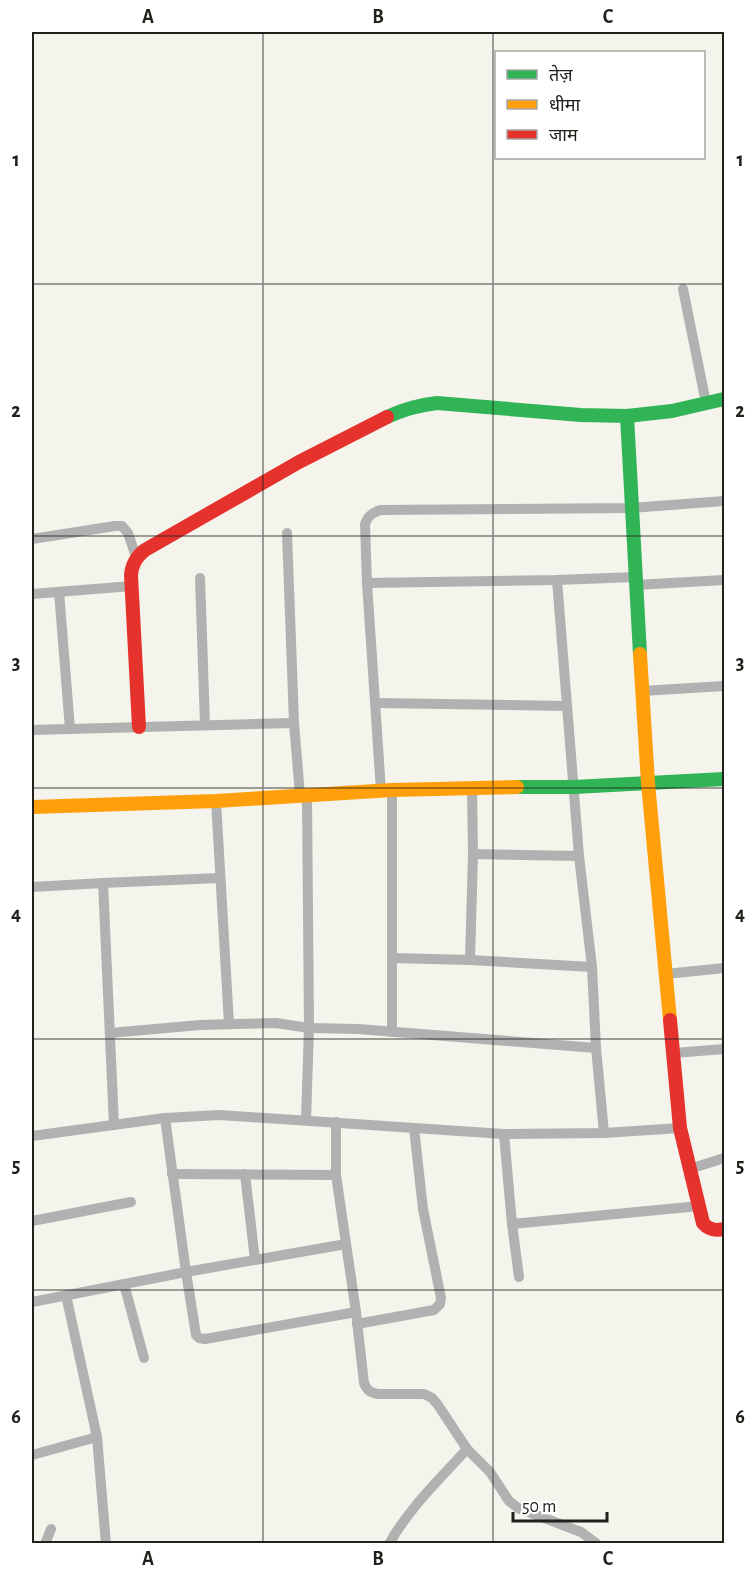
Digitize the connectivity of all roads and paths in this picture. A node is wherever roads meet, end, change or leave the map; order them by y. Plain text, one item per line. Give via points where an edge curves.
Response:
1 (682, 289) dead end
2 (724, 399) edge
3 (706, 403) junction
4 (627, 416) junction
5 (724, 501) edge
6 (631, 508) junction
7 (287, 532) dead end
8 (32, 539) edge
9 (136, 557) junction
10 (200, 578) dead end
11 (557, 580) junction
12 (724, 580) edge
13 (635, 581) junction
14 (368, 583) junction
15 (132, 586) junction
16 (59, 592) junction
17 (32, 594) edge
18 (724, 686) edge
19 (642, 691) junction
20 (376, 703) junction
21 (567, 706) junction
22 (294, 723) junction
23 (205, 725) junction
24 (139, 727) junction
25 (70, 729) junction
26 (32, 730) edge
27 (724, 779) edge
28 (648, 783) junction
29 (472, 787) junction
30 (574, 787) junction
31 (386, 791) junction
32 (303, 795) junction
33 (216, 801) junction
34 (32, 807) edge
35 (473, 854) junction
36 (579, 856) junction
37 (220, 878) junction
38 (103, 883) junction
39 (32, 886) edge
40 (392, 958) junction
41 (470, 960) junction
42 (592, 967) junction
43 (724, 968) edge
44 (666, 974) junction
45 (229, 1024) junction
46 (309, 1028) junction
47 (392, 1032) junction
48 (110, 1033) junction
49 (596, 1048) junction
50 (724, 1049) edge
51 (674, 1053) junction
52 (165, 1118) junction
53 (306, 1120) junction
54 (336, 1122) junction
55 (114, 1125) junction
56 (414, 1128) junction
57 (680, 1128) junction
58 (604, 1133) junction
59 (504, 1134) junction
60 (32, 1136) edge
61 (724, 1158) edge
62 (690, 1169) junction
63 (172, 1174) junction
64 (245, 1174) junction
65 (336, 1175) junction
66 (131, 1203) dead end
67 (699, 1206) junction
68 (32, 1221) edge
69 (512, 1224) junction
70 (724, 1229) edge
71 (346, 1244) junction
72 (255, 1260) junction
73 (186, 1272) junction
74 (519, 1277) dead end
75 (124, 1284) junction
76 (66, 1294) junction
77 (32, 1302) edge
78 (356, 1312) junction
79 (357, 1324) junction
80 (144, 1358) dead end
81 (97, 1437) junction
82 (467, 1449) junction
83 (32, 1455) edge
84 (51, 1529) dead end
85 (45, 1544) edge
86 (106, 1544) edge
87 (389, 1544) edge
88 (597, 1544) edge

1 - 3 street
2 - 3 street
3 - 4 street
4 - 6 street
4 - 9 street via 420,405 400,411 299,462
5 - 6 street
6 - 13 street
6 - 14 street via 380,510 372,513 365,524
7 - 22 street
8 - 9 street via 122,526
9 - 15 street via 132,564
10 - 23 street
11 - 13 street
11 - 14 street
11 - 21 street
12 - 13 street
13 - 19 street
14 - 20 street
15 - 16 street
15 - 24 street
16 - 17 street
16 - 25 street
18 - 19 street
19 - 28 street
20 - 21 street
20 - 31 street
21 - 30 street
22 - 23 street
22 - 32 street
23 - 24 street
24 - 25 street
25 - 26 street
27 - 28 street
28 - 30 street
28 - 44 street
29 - 30 street
29 - 31 street
29 - 35 street
30 - 36 street
31 - 32 street
31 - 40 street
32 - 33 street
32 - 46 street
33 - 34 street
33 - 37 street
35 - 36 street
35 - 41 street
36 - 42 street
37 - 38 street
37 - 45 street
38 - 39 street
38 - 48 street
40 - 41 street
40 - 47 street
41 - 42 street
42 - 49 street
43 - 44 street
44 - 51 street
45 - 46 street via 276,1023
45 - 48 street
46 - 47 street
46 - 53 street
47 - 49 street
48 - 55 street
49 - 58 street
50 - 51 street
51 - 57 street
52 - 53 street via 219,1115
52 - 55 street
52 - 63 street
53 - 54 street
54 - 56 street
54 - 65 street
55 - 60 street
56 - 59 street
56 - 79 street via 440,1304 434,1310
57 - 58 street
57 - 62 street
58 - 59 street
59 - 69 street
61 - 62 street
62 - 67 street
63 - 64 street
63 - 73 street
64 - 65 street
64 - 72 street
65 - 71 street
66 - 68 street
67 - 69 street
67 - 70 street via 707,1228
69 - 74 street
71 - 72 street
71 - 78 street
72 - 73 street
73 - 75 street
73 - 78 street via 199,1338
75 - 76 street
75 - 80 street
76 - 77 street
76 - 81 street
78 - 79 street
79 - 82 street via 367,1390 432,1398
81 - 83 street
81 - 86 street
82 - 87 street via 410,1513
82 - 88 street via 518,1508 581,1532
84 - 85 street

